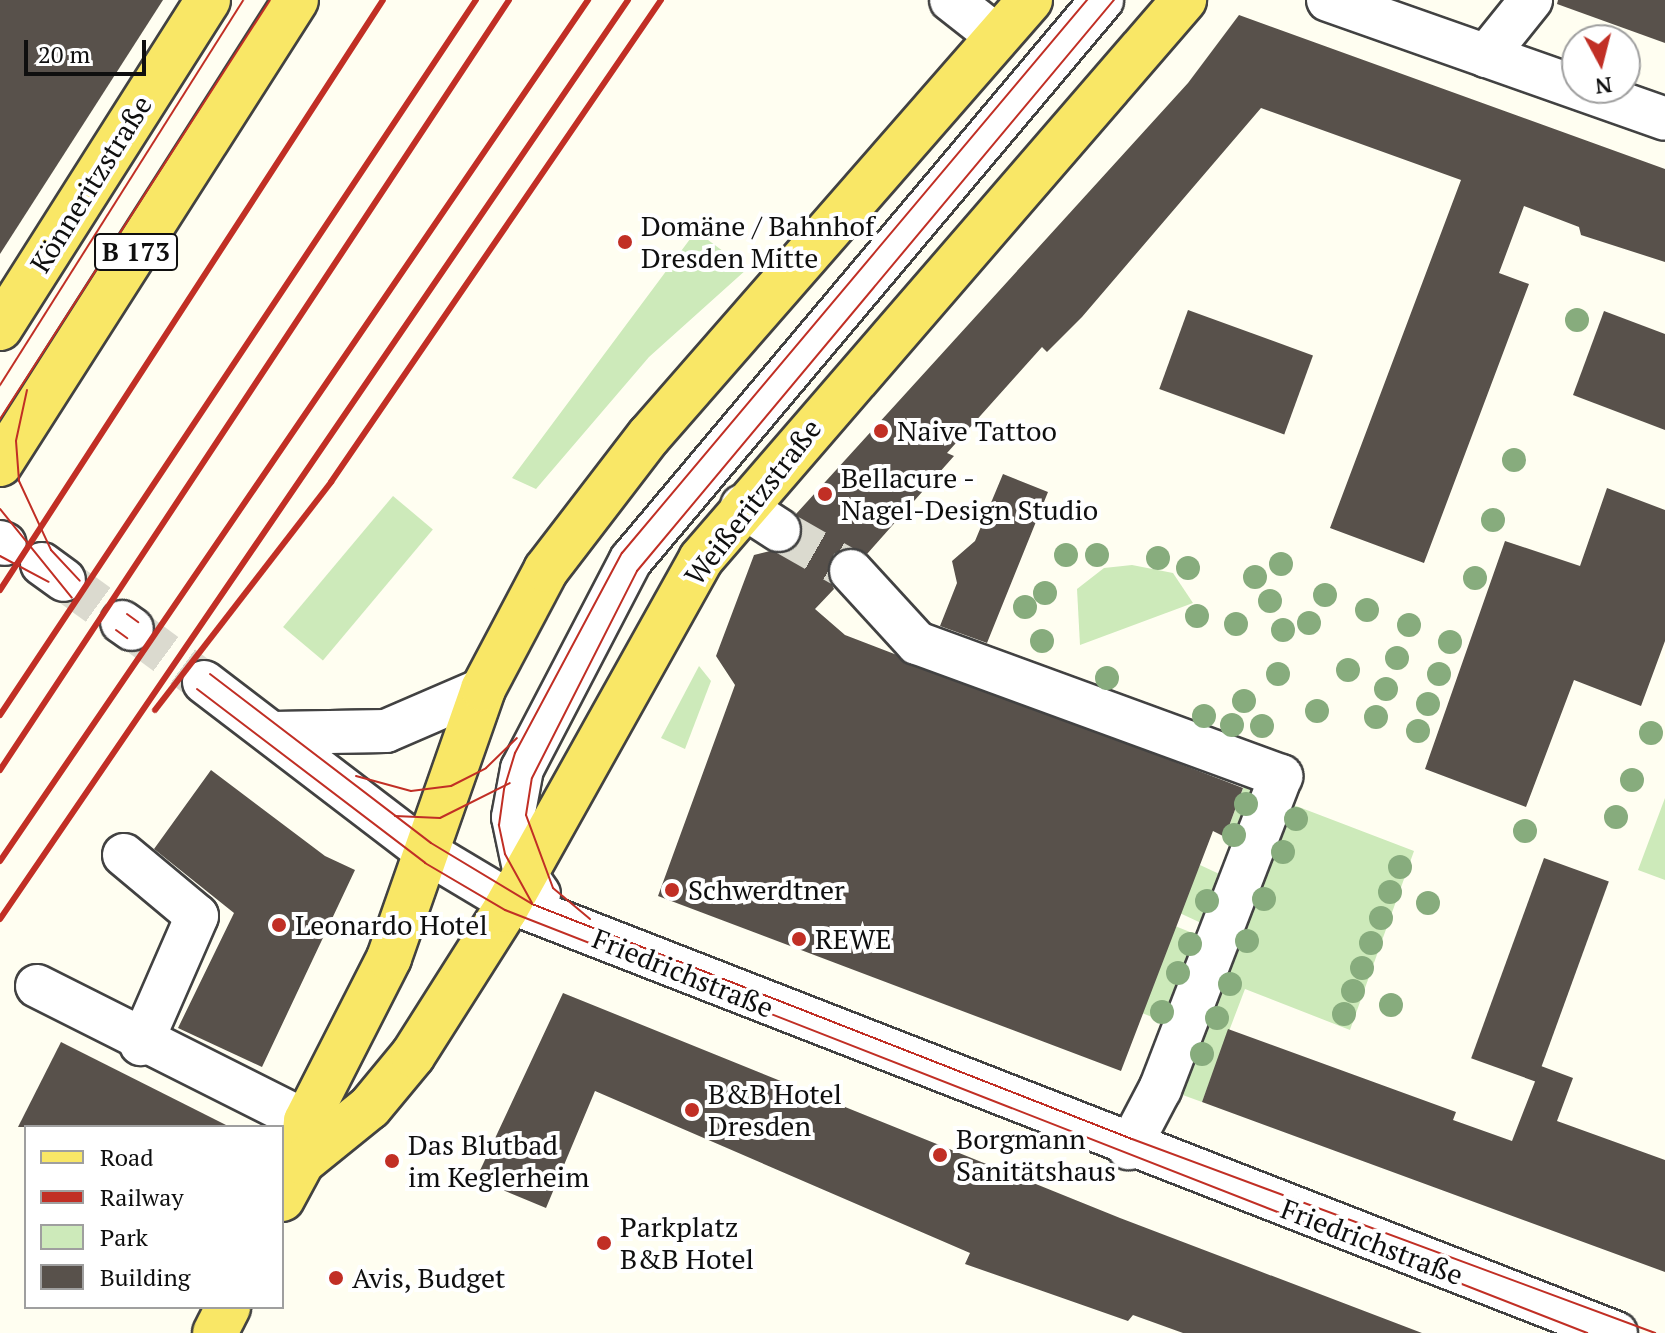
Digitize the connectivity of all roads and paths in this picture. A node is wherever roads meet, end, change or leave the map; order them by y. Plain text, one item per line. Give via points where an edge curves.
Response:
1 (208, 0) edge
2 (296, 0) edge
3 (951, 0) edge
4 (1030, 0) edge
5 (1102, 0) edge
6 (1184, 0) edge
7 (1328, 0) edge
8 (1531, 0) edge
9 (998, 37) junction
10 (1486, 56) junction
11 (1665, 119) edge
12 (0, 328) edge
13 (0, 464) edge
14 (742, 506) junction
15 (779, 530) tunnel mouth
16 (851, 571) tunnel mouth
17 (204, 682) tunnel mouth
18 (483, 689) junction
19 (273, 733) junction
20 (428, 853) junction
21 (124, 855) dead end
22 (518, 888) junction
23 (37, 986) dead end
24 (141, 1044) junction
25 (249, 1125) edge
26 (1129, 1148) junction
27 (297, 1161) edge
28 (227, 1309) edge
29 (215, 1333) edge
30 (1616, 1333) edge

1 - 12 main road, Könneritzstraße / B 173
2 - 13 main road, B 173
3 - 9 street
4 - 9 main road
5 - 22 street via 631,560 522,769 513,817
6 - 14 main road, Weißeritzstraße
7 - 10 street
8 - 10 street
9 - 18 main road via 649,436 546,570
10 - 11 street
14 - 15 street
14 - 22 main road, Weißeritzstraße via 701,559
16 - 26 street via 917,643 1281,776 1160,1089
17 - 19 street, Friedrichstraße
18 - 19 street via 386,731
18 - 20 main road
19 - 20 street, Friedrichstraße
20 - 22 street, Friedrichstraße
20 - 27 main road via 389,958
21 - 24 street via 197,916
22 - 26 street, Friedrichstraße via 573,928
22 - 27 main road, Weißeritzstraße via 413,1055 370,1107
23 - 24 street
24 - 25 street
26 - 30 street, Friedrichstraße
28 - 29 main road

